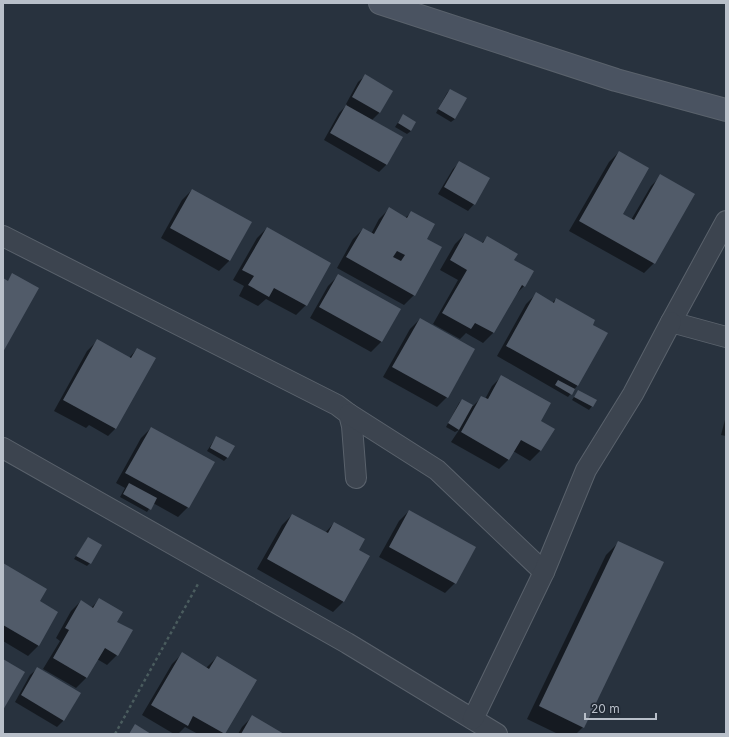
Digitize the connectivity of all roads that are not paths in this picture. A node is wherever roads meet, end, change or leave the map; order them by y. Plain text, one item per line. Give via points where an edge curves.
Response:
1 (380, 3) edge
2 (726, 110) edge
3 (726, 221) edge
4 (3, 236) edge
5 (671, 322) junction
6 (726, 337) edge
7 (349, 414) junction
8 (3, 448) edge
9 (356, 478) dead end
10 (544, 572) junction
11 (473, 719) junction
12 (498, 734) edge

1 - 2 street via 616,80
3 - 5 street
4 - 7 street via 337,405
5 - 6 street
5 - 10 street via 633,394 586,470
7 - 9 street
7 - 10 street via 436,470
8 - 11 street via 347,643
10 - 11 street
11 - 12 street

